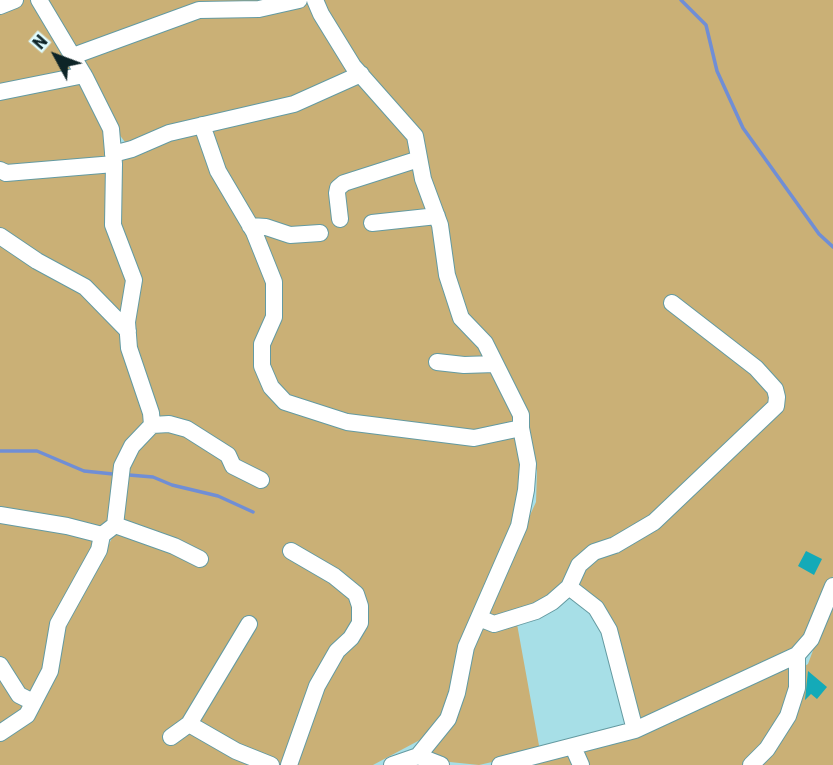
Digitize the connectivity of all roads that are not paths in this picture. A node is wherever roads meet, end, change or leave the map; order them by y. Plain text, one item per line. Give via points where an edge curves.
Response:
1 (15, 0) edge
2 (39, 0) edge
3 (299, 0) edge
4 (315, 0) edge
5 (0, 6) edge
6 (73, 56) junction
7 (361, 74) junction
8 (84, 75) junction
9 (0, 92) edge
10 (202, 125) junction
11 (114, 159) junction
12 (419, 159) junction
13 (0, 170) edge
14 (437, 216) junction
15 (340, 219) dead end
16 (372, 223) dead end
17 (250, 226) junction
18 (320, 233) dead end
19 (0, 236) edge
20 (673, 303) dead end
21 (128, 331) junction
22 (437, 362) dead end
23 (495, 364) junction
24 (152, 425) junction
25 (521, 428) junction
26 (261, 480) dead end
27 (0, 515) edge
28 (108, 530) junction
29 (291, 551) dead end
30 (200, 559) dead end
31 (833, 586) edge
32 (569, 587) junction
33 (479, 618) junction
34 (249, 624) dead end
35 (797, 655) junction
36 (0, 665) edge
37 (33, 702) junction
38 (189, 723) junction
39 (635, 730) junction
40 (0, 733) edge
41 (171, 737) dead end
42 (573, 747) junction
43 (418, 756) junction
44 (271, 765) edge
45 (289, 765) edge
46 (392, 765) edge
47 (441, 765) edge
48 (500, 765) edge
49 (581, 765) edge
50 (751, 765) edge

1 - 5 street
2 - 6 street
3 - 6 street via 259,9 199,10
4 - 7 street
6 - 8 street
7 - 10 street via 294,104
7 - 12 street via 415,136
8 - 9 street
8 - 11 street via 111,129
10 - 11 street via 169,133
10 - 17 street via 218,172
11 - 13 street via 6,173
11 - 21 street via 113,225 134,279
12 - 14 street
12 - 15 street via 344,183 337,193
14 - 16 street
14 - 23 street via 447,275 461,318 485,344
17 - 18 street via 290,235
17 - 25 street via 274,282 274,317 262,344 262,366 271,387 285,402 347,422 474,438
19 - 21 street via 85,288
20 - 32 street via 756,368 775,389 776,405 654,522 594,552 579,565
21 - 24 street
22 - 23 street
23 - 25 street via 521,415
24 - 26 street via 187,429 228,455 233,466
24 - 28 street via 132,446 122,466
25 - 33 street via 528,464 519,526
27 - 28 street
28 - 30 street via 174,546
28 - 37 street via 58,624 50,671
29 - 45 street via 356,594 360,623 317,686
31 - 35 street via 811,639
32 - 33 street via 536,611 494,624
32 - 39 street via 596,608 609,630
33 - 43 street via 466,647 448,719
34 - 38 street
35 - 39 street
35 - 50 street via 796,688 788,716
36 - 37 street via 19,695
37 - 40 street via 27,715
38 - 41 street
38 - 44 street
39 - 42 street
42 - 48 street
42 - 49 street
43 - 46 street
43 - 47 street

